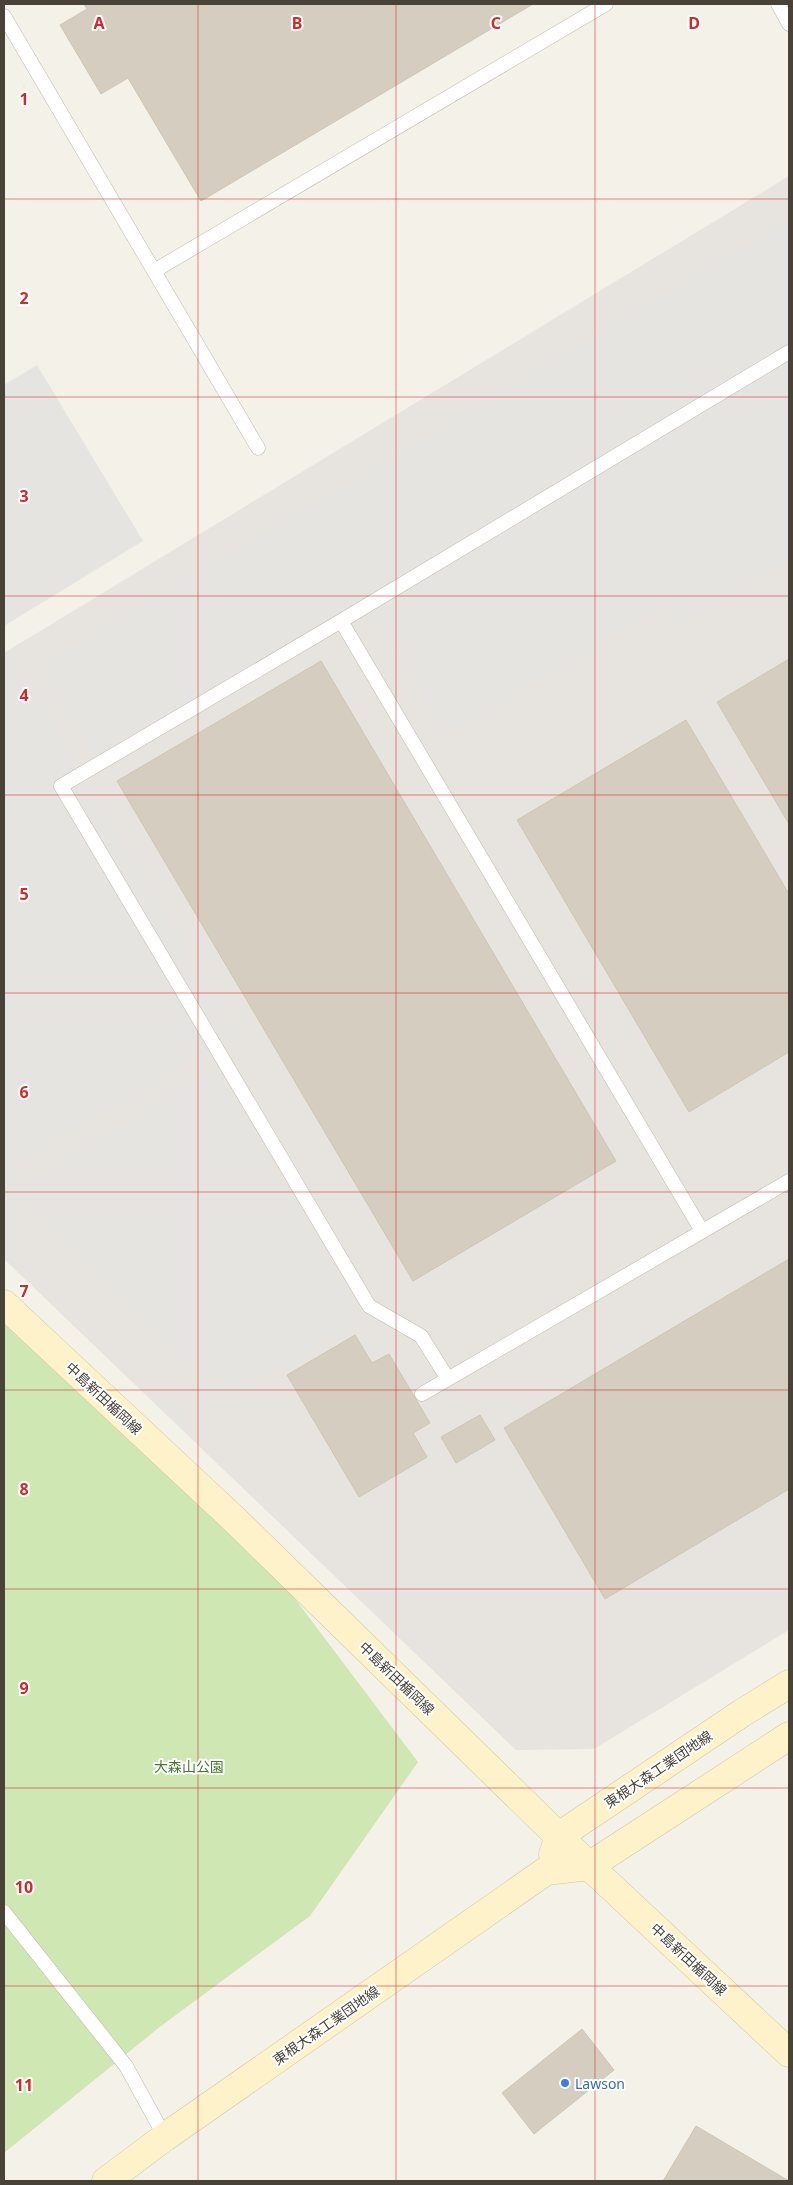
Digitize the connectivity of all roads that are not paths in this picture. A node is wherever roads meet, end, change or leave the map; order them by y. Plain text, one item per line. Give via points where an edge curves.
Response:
1 (606, 4) edge
2 (778, 4) edge
3 (4, 16) edge
4 (789, 24) edge
5 (154, 271) junction
6 (789, 352) edge
7 (258, 448) dead end
8 (341, 620) junction
9 (789, 1181) edge
10 (702, 1231) junction
11 (4, 1304) edge
12 (448, 1379) junction
13 (422, 1394) dead end
14 (789, 1684) edge
15 (789, 1736) edge
16 (559, 1836) junction
17 (589, 1866) junction
18 (546, 1871) junction
19 (4, 1912) edge
20 (789, 2052) edge
21 (165, 2137) junction
22 (106, 2181) edge

1 - 5 lane
2 - 4 lane
3 - 5 lane
5 - 7 lane
6 - 8 lane
8 - 10 lane
8 - 12 lane via 61,786 369,1306 421,1336
9 - 10 lane
10 - 12 lane
11 - 16 main road, 中島新田楯岡線 via 237,1522
12 - 13 lane
14 - 16 main road, 東根大森工業団地線
15 - 17 main road, 東根大森工業団地線
16 - 17 main road, 中島新田楯岡線
16 - 18 main road
17 - 18 main road, 東根大森工業団地線
17 - 20 main road, 中島新田楯岡線
18 - 21 main road, 東根大森工業団地線
19 - 21 lane via 126,2066
21 - 22 main road, 東根大森工業団地線

